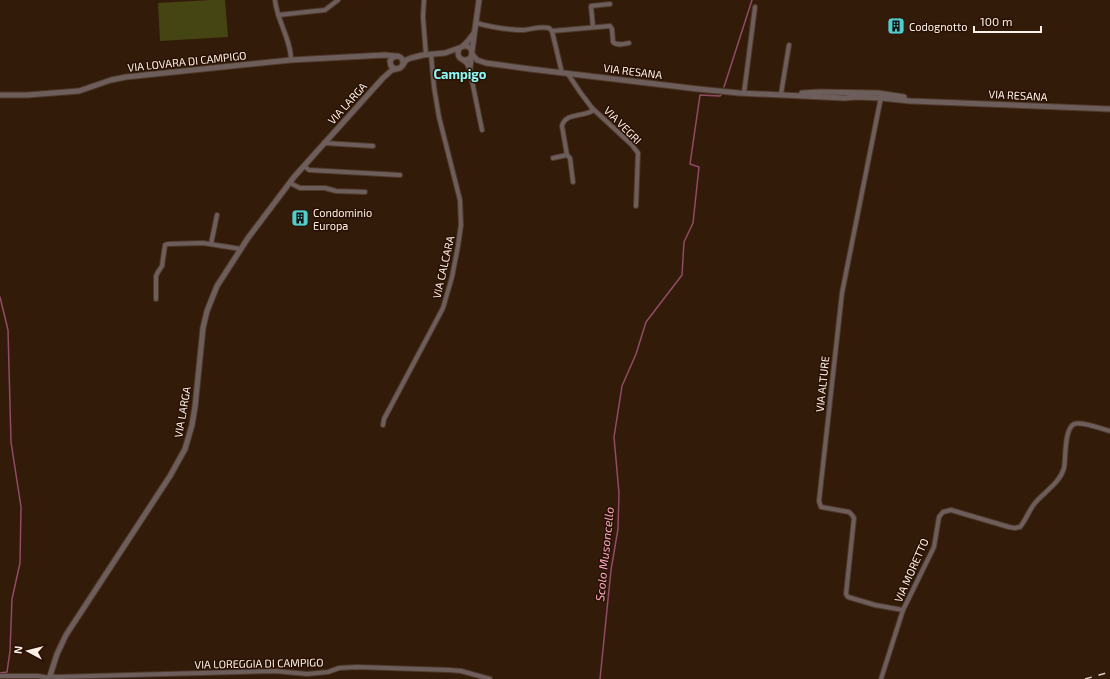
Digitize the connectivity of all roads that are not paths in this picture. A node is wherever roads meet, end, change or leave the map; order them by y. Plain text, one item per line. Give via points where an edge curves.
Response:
1 (275, 0) edge
2 (338, 0) edge
3 (424, 0) edge
4 (479, 0) edge
5 (593, 0) edge
6 (610, 4) dead end
7 (593, 5) junction
8 (755, 6) dead end
9 (278, 15) junction
10 (476, 23) junction
11 (593, 27) junction
12 (552, 31) junction
13 (474, 32) junction
14 (629, 43) dead end
15 (790, 45) dead end
16 (461, 47) junction
17 (442, 53) junction
18 (427, 55) junction
19 (378, 56) junction
20 (397, 56) junction
21 (468, 57) junction
22 (291, 60) junction
23 (390, 63) junction
24 (403, 65) junction
25 (395, 69) junction
26 (470, 71) junction
27 (562, 73) junction
28 (568, 74) junction
29 (386, 75) junction
30 (744, 93) junction
31 (781, 94) junction
32 (0, 95) edge
33 (881, 95) junction
34 (592, 108) junction
35 (1110, 109) edge
36 (482, 130) dead end
37 (324, 143) junction
38 (373, 146) dead end
39 (567, 156) junction
40 (552, 158) dead end
41 (304, 166) junction
42 (400, 175) dead end
43 (573, 182) dead end
44 (290, 183) junction
45 (365, 192) dead end
46 (636, 206) dead end
47 (217, 215) dead end
48 (211, 244) junction
49 (241, 249) junction
50 (156, 298) dead end
51 (383, 425) dead end
52 (1110, 431) edge
53 (903, 610) junction
54 (0, 676) edge
55 (50, 678) edge
56 (490, 679) edge
57 (881, 679) edge

1 - 9 street
2 - 9 street via 325,10
3 - 18 street, VIA CALCARA
4 - 10 street
5 - 7 street
6 - 7 street
7 - 11 street
8 - 30 street
9 - 22 street via 290,49
10 - 12 street via 524,30 544,27
10 - 13 street
11 - 12 street
11 - 14 street via 610,26 614,44
12 - 27 street
13 - 16 street
13 - 21 street
15 - 31 street
16 - 17 street, VIA LOVARA DI CAMPIGO
16 - 21 street via 458,53
16 - 21 street via 470,47
17 - 18 street, VIA LOVARA DI CAMPIGO
17 - 21 street, VIA LOVARA DI CAMPIGO
18 - 20 street, VIA LOVARA DI CAMPIGO
18 - 24 street, VIA LOVARA DI CAMPIGO via 408,59
18 - 51 street, VIA CALCARA via 438,117 460,200 461,225 452,277 442,308
19 - 20 street, VIA LOVARA DI CAMPIGO
19 - 22 street, VIA LOVARA DI CAMPIGO
19 - 23 street, VIA LOVARA DI CAMPIGO via 386,57
20 - 23 street via 392,57
20 - 24 street via 402,59
21 - 26 street
21 - 26 street
21 - 27 street, VIA RESANA
22 - 32 street, VIA LOVARA DI CAMPIGO via 126,77 79,91
23 - 25 street
23 - 29 street, VIA LARGA
24 - 25 street
25 - 29 street, VIA LARGA
26 - 36 street
27 - 28 street, VIA RESANA
28 - 30 street, VIA RESANA
28 - 34 street, VIA VEGRI
29 - 37 street, VIA LARGA
30 - 31 street, VIA RESANA
31 - 33 street, VIA RESANA via 844,98
33 - 35 street, VIA RESANA via 926,101
33 - 53 street, VIA ALTURE via 842,293 819,501 820,507 849,512 854,518 846,594 848,597
34 - 39 street, VIA VEGRI via 587,114 566,118 563,121
34 - 46 street, VIA VEGRI via 638,152
37 - 38 street
37 - 41 street, VIA LARGA
39 - 40 street
39 - 43 street via 570,158
41 - 42 street via 310,170
41 - 44 street, VIA LARGA
44 - 45 street via 300,188
44 - 49 street, VIA LARGA
47 - 48 street
48 - 49 street
48 - 50 street via 165,245 162,266 156,276
49 - 55 street, VIA LARGA via 216,289 207,311 202,334 195,407 185,449 66,635
52 - 53 street, VIA MORETTO via 1081,424 1071,427 1062,474 1033,505 1020,527 1009,527 951,510 943,512 938,520 934,547
53 - 57 street
54 - 55 street, VIA LOREGGIA DI CAMPIGO
55 - 56 street, VIA LOREGGIA DI CAMPIGO via 275,671 307,674 357,667 461,671

